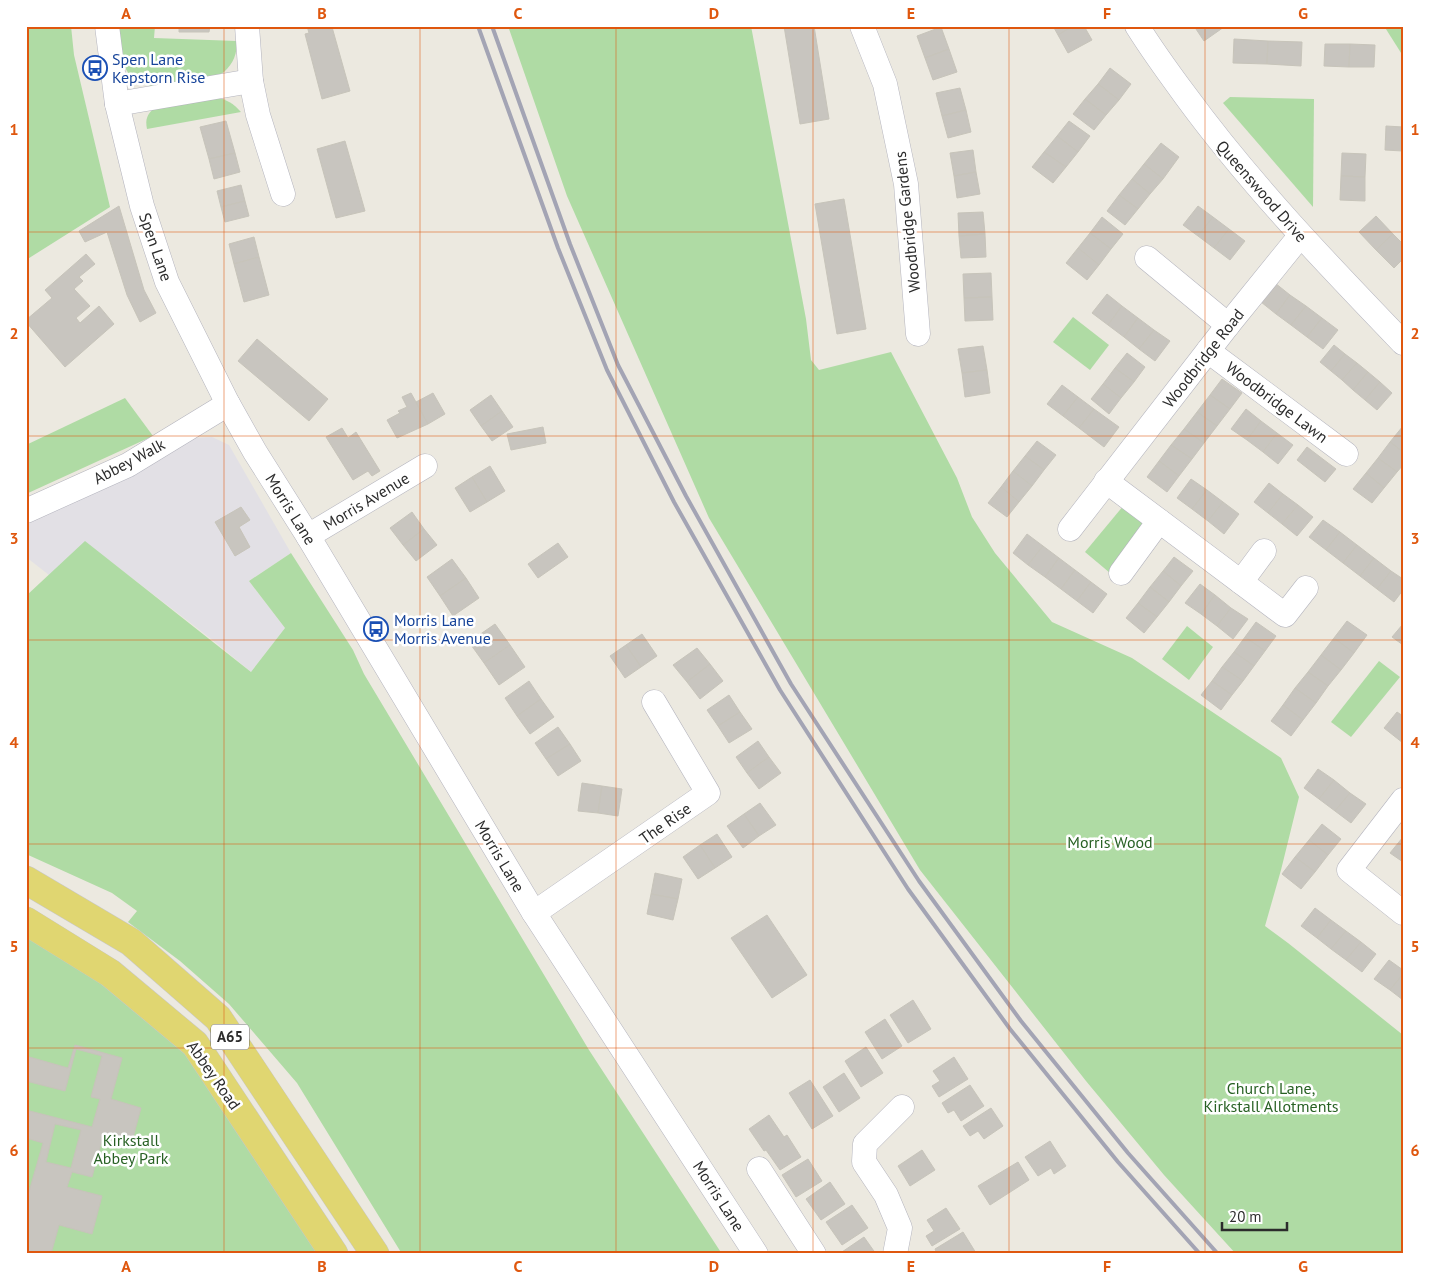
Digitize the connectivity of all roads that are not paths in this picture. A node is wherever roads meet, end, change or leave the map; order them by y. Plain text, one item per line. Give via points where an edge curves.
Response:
1 (107, 26) edge
2 (247, 26) edge
3 (862, 26) edge
4 (1137, 26) edge
5 (250, 81) junction
6 (117, 104) junction
7 (283, 194) dead end
8 (1300, 236) junction
9 (1147, 258) dead end
10 (1228, 325) junction
11 (918, 334) dead end
12 (1403, 343) edge
13 (1208, 351) junction
14 (228, 404) junction
15 (254, 452) joint
16 (1346, 454) dead end
17 (425, 466) dead end
18 (1106, 481) junction
19 (26, 511) edge
20 (1160, 521) junction
21 (1070, 529) dead end
22 (308, 536) junction
23 (1264, 551) dead end
24 (1120, 573) dead end
25 (1241, 582) junction
26 (1306, 588) dead end
27 (654, 702) dead end
28 (1403, 800) edge
29 (26, 880) edge
30 (534, 913) junction
31 (1403, 913) edge
32 (26, 921) edge
33 (902, 1107) dead end
34 (759, 1169) dead end
35 (334, 1254) edge
36 (375, 1254) edge
37 (756, 1254) edge
38 (814, 1254) edge
39 (895, 1254) edge

1 - 6 street, Spen Lane
2 - 5 street
3 - 11 street, Woodbridge Gardens via 885,84 906,184
4 - 8 street, Queenswood Drive via 1216,138
5 - 6 street
5 - 7 street
6 - 14 street, Spen Lane via 142,206 167,282
8 - 10 street, Woodbridge Road
8 - 12 street, Queenswood Drive
9 - 10 street
10 - 13 street, Woodbridge Road
13 - 16 street, Woodbridge Lawn
13 - 18 street, Woodbridge Road
14 - 15 street, Spen Lane
14 - 19 street, Abbey Walk via 128,465
15 - 22 street, Morris Lane
17 - 22 street, Morris Avenue
18 - 20 street
18 - 21 street, Woodbridge Road
20 - 24 street
20 - 25 street
22 - 30 street, Morris Lane
23 - 25 street
25 - 26 street via 1285,615
27 - 30 street, The Rise via 708,793
28 - 31 street via 1349,870
29 - 36 main road, A65 via 131,942 218,1018
30 - 37 street, Morris Lane
32 - 35 main road, Abbey Road / A65 via 110,973 195,1044
33 - 39 street via 864,1144 864,1162 886,1195 900,1228
34 - 38 street

